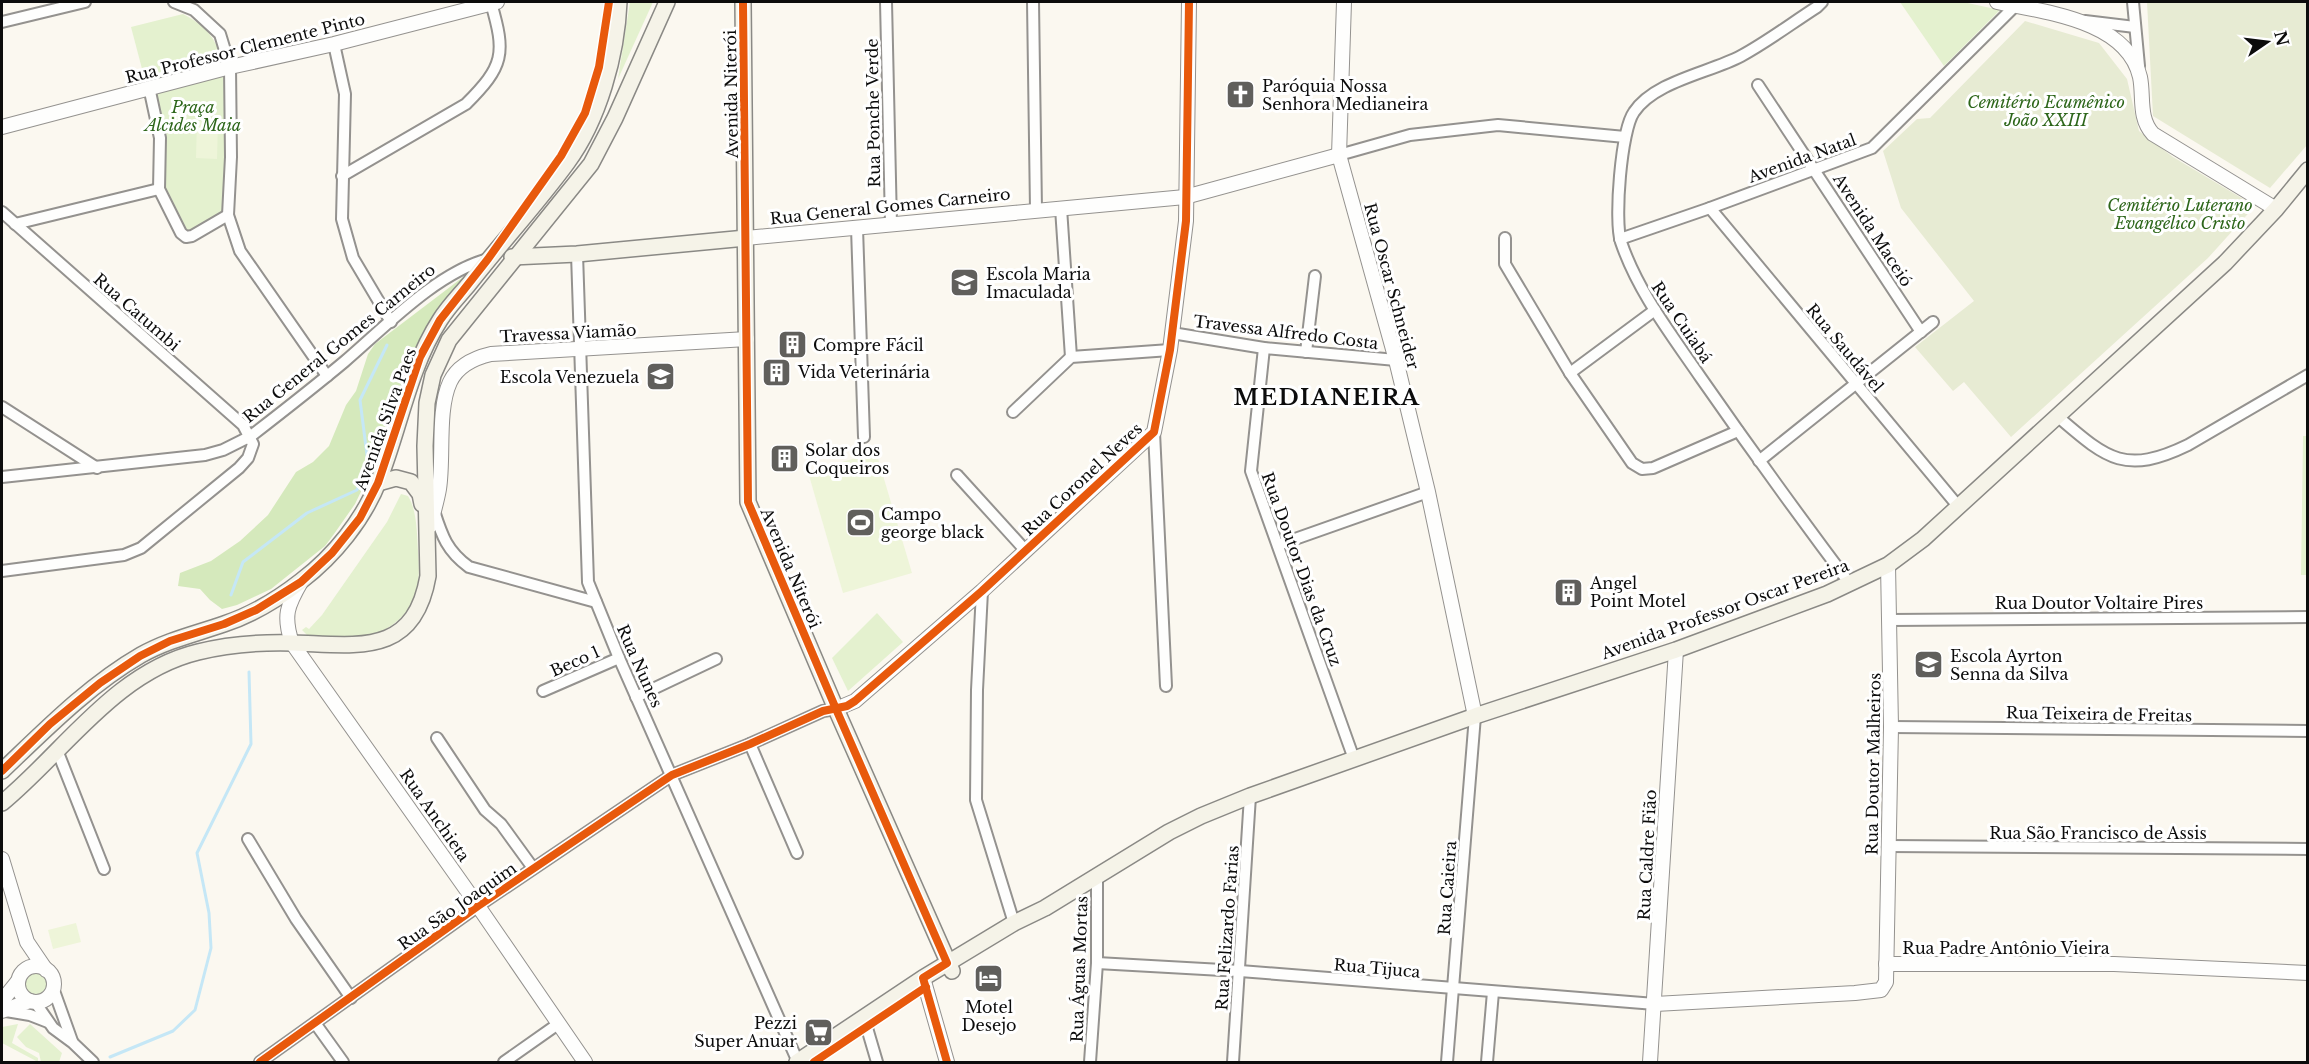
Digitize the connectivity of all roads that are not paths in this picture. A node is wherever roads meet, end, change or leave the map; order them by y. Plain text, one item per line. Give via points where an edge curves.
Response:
1 (85, 2) edge
2 (174, 2) edge
3 (494, 2) edge
4 (619, 2) edge
5 (667, 2) edge
6 (743, 2) edge
7 (886, 2) edge
8 (1033, 2) edge
9 (1189, 2) edge
10 (1344, 2) edge
11 (1822, 2) edge
12 (1997, 2) edge
13 (2133, 2) edge
14 (2015, 6) junction
15 (2079, 20) junction
16 (2, 22) edge
17 (2135, 27) junction
18 (334, 44) junction
19 (230, 67) junction
20 (2140, 76) junction
21 (1758, 85) dead end
22 (149, 87) junction
23 (2, 127) edge
24 (1625, 137) junction
25 (1339, 155) junction
26 (1815, 169) junction
27 (2307, 170) edge
28 (342, 176) junction
29 (159, 189) junction
30 (1185, 197) junction
31 (1061, 208) junction
32 (1710, 208) junction
33 (2276, 209) junction
34 (1036, 210) junction
35 (2, 212) edge
36 (228, 214) junction
37 (15, 224) junction
38 (891, 224) junction
39 (857, 228) junction
40 (746, 238) junction
41 (1505, 238) dead end
42 (1620, 239) junction
43 (577, 254) junction
44 (517, 257) junction
45 (488, 260) junction
46 (1315, 276) dead end
47 (1654, 310) junction
48 (391, 322) junction
49 (1933, 322) dead end
50 (1921, 332) junction
51 (1172, 333) junction
52 (747, 339) junction
53 (1264, 348) junction
54 (579, 350) junction
55 (1170, 350) junction
56 (1306, 352) junction
57 (1071, 357) junction
58 (1396, 360) junction
59 (1570, 373) junction
60 (2307, 375) edge
61 (327, 376) junction
62 (1856, 385) junction
63 (2, 406) edge
64 (1012, 412) dead end
65 (2057, 416) junction
66 (1738, 431) junction
67 (1154, 432) junction
68 (251, 436) junction
69 (864, 437) dead end
70 (1759, 461) junction
71 (97, 468) junction
72 (957, 475) dead end
73 (2, 477) edge
74 (378, 483) junction
75 (1428, 492) junction
76 (1958, 506) junction
77 (434, 510) junction
78 (428, 536) junction
79 (1278, 546) junction
80 (1026, 551) junction
81 (1888, 565) junction
82 (2, 571) edge
83 (301, 582) junction
84 (1850, 584) junction
85 (982, 591) junction
86 (596, 602) junction
87 (2307, 617) edge
88 (1890, 620) junction
89 (292, 643) junction
90 (1676, 650) junction
91 (619, 658) junction
92 (716, 659) dead end
93 (1166, 686) dead end
94 (543, 691) dead end
95 (636, 697) junction
96 (836, 709) junction
97 (1475, 716) junction
98 (1891, 727) junction
99 (2307, 731) edge
100 (438, 738) dead end
101 (750, 744) junction
102 (57, 750) junction
103 (1354, 759) junction
104 (2, 771) edge
105 (672, 775) junction
106 (1250, 796) junction
107 (2, 803) edge
108 (248, 839) dead end
109 (1888, 846) junction
110 (2307, 849) edge
111 (797, 853) dead end
112 (2, 864) edge
113 (534, 868) junction
114 (104, 869) dead end
115 (1097, 877) junction
116 (478, 906) junction
117 (1045, 908) junction
118 (1014, 923) junction
119 (27, 942) junction
120 (1097, 963) junction
121 (1886, 964) junction
122 (949, 967) junction
123 (46, 970) junction
124 (1240, 971) junction
125 (2307, 973) edge
126 (20, 977) junction
127 (925, 982) junction
128 (53, 988) junction
129 (1454, 989) junction
130 (1493, 992) junction
131 (351, 998) junction
132 (32, 1002) junction
133 (1655, 1004) junction
134 (2, 1008) edge
135 (48, 1022) junction
136 (315, 1023) junction
137 (558, 1024) junction
138 (867, 1028) junction
139 (72, 1042) junction
140 (93, 1062) edge
141 (261, 1062) edge
142 (343, 1062) edge
143 (504, 1062) edge
144 (585, 1062) edge
145 (797, 1062) edge
146 (814, 1062) edge
147 (877, 1062) edge
148 (947, 1062) edge
149 (1090, 1062) edge
150 (1233, 1062) edge
151 (1447, 1062) edge
152 (1487, 1062) edge
153 (1650, 1062) edge

1 - 16 street
2 - 19 street via 194,10 220,34
3 - 18 street, Rua Professor Clemente Pinto
3 - 28 street via 501,57 479,91 466,104
4 - 45 main road, Avenida Silva Paes via 609,70 594,115 569,161
5 - 44 main road, Avenida Silva Paes via 591,164
6 - 40 main road, Avenida Niterói
7 - 38 street, Rua Ponche Verde
8 - 34 street
9 - 30 street, Rua Coronel Neves
10 - 25 street, Rua Oscar Schneider
11 - 24 street, Rua Cuiabá via 1740,57 1651,96 1633,112
12 - 14 street
13 - 17 street
14 - 15 street
14 - 26 street, Avenida Natal via 1872,148
15 - 17 street
15 - 20 street via 2101,30 2124,48
17 - 20 street
18 - 19 street, Rua Professor Clemente Pinto
18 - 28 street via 345,94
19 - 22 street, Rua Professor Clemente Pinto
19 - 36 street
20 - 33 street via 2144,120 2153,134
21 - 26 street, Avenida Maceió
22 - 23 street, Rua Professor Clemente Pinto
22 - 29 street via 160,138
24 - 25 street via 1498,126 1410,135
24 - 42 street, Rua Cuiabá via 1619,184
25 - 30 street, Rua General Gomes Carneiro
25 - 58 street, Rua Oscar Schneider
26 - 32 street, Avenida Natal
26 - 50 street, Avenida Maceió
27 - 33 main road, Avenida Professor Oscar Pereira
28 - 48 street via 342,219 353,258
29 - 36 street via 186,237
29 - 37 street
30 - 31 street, Rua General Gomes Carneiro
30 - 51 street, Rua Coronel Neves via 1186,221
31 - 34 street, Rua General Gomes Carneiro
31 - 57 street
32 - 42 street, Avenida Natal
32 - 62 street, Rua Saudável
33 - 65 main road, Avenida Professor Oscar Pereira via 2225,263
34 - 38 street, Rua General Gomes Carneiro
35 - 37 street, Rua Catumbi
36 - 61 street via 240,251
37 - 68 street, Rua Catumbi
38 - 39 street, Rua General Gomes Carneiro
39 - 40 street, Rua General Gomes Carneiro
39 - 69 street
40 - 43 main road, Rua General Gomes Carneiro
40 - 52 main road, Avenida Niterói
41 - 59 street via 1505,264
42 - 47 street, Rua Cuiabá via 1642,292
43 - 44 main road, Rua General Gomes Carneiro
43 - 54 street, Rua Nunes
44 - 45 main road, Rua General Gomes Carneiro
44 - 78 main road, Avenida Silva Paes via 449,340 433,375 425,435
45 - 48 street, Rua General Gomes Carneiro via 468,264
45 - 74 main road, Avenida Silva Paes via 440,320 420,357
46 - 56 street
47 - 59 street
47 - 66 street, Rua Cuiabá
48 - 61 street, Rua General Gomes Carneiro
49 - 50 street
50 - 62 street
51 - 53 street, Travessa Alfredo Costa
51 - 55 street, Rua Coronel Neves
52 - 54 street, Travessa Viamão
52 - 96 main road, Avenida Niterói via 748,502
53 - 56 street, Travessa Alfredo Costa
53 - 79 street, Rua Doutor Dias da Cruz via 1251,471
54 - 77 street, Travessa Viamão via 491,354 459,368 444,403 439,489
54 - 86 street, Rua Nunes via 588,582
55 - 57 street
55 - 67 street, Rua Coronel Neves
56 - 58 street, Travessa Alfredo Costa
57 - 64 street
58 - 75 street, Rua Oscar Schneider
59 - 66 street via 1632,463 1642,469 1653,468
60 - 65 street via 2188,446 2145,461 2133,462 2098,450
61 - 68 street, Rua General Gomes Carneiro
62 - 70 street
62 - 76 street, Rua Saudável
63 - 71 street
65 - 76 main road, Avenida Professor Oscar Pereira
66 - 70 street, Rua Cuiabá
67 - 80 street, Rua Coronel Neves
67 - 93 street
68 - 71 street, Rua General Gomes Carneiro via 205,455
68 - 82 street via 252,451 243,463 141,548 124,555
70 - 84 street, Rua Cuiabá
71 - 73 street, Rua General Gomes Carneiro
72 - 80 street
74 - 78 main road via 404,479 417,488
74 - 83 main road, Avenida Silva Paes via 360,518 332,554
75 - 79 street
75 - 97 street, Rua Oscar Schneider
76 - 81 main road, Avenida Professor Oscar Pereira
77 - 78 street, Travessa Viamão
77 - 86 street via 454,557 469,567
78 - 89 main road via 425,594 406,626 371,644
79 - 103 street, Rua Doutor Dias da Cruz
80 - 85 street, Rua Coronel Neves
81 - 84 main road, Avenida Professor Oscar Pereira
81 - 88 street, Rua Doutor Malheiros
83 - 89 street, Rua Anchieta via 286,616
83 - 104 main road, Avenida Silva Paes via 255,610 140,656 50,724
84 - 90 main road, Avenida Professor Oscar Pereira
85 - 96 street, Rua Coronel Neves via 855,701
85 - 118 street via 976,800
86 - 91 street, Rua Nunes
87 - 88 street, Rua Doutor Voltaire Pires
88 - 98 street, Rua Doutor Malheiros
89 - 102 main road via 234,645 196,652 163,665 104,706
89 - 116 street, Rua Anchieta
90 - 97 main road, Avenida Professor Oscar Pereira
90 - 133 street, Rua Caldre Fião
91 - 94 street, Beco 1
91 - 95 street, Rua Nunes
92 - 95 street
95 - 105 street, Rua Nunes
96 - 101 street, Rua Coronel Neves via 823,711
96 - 122 main road, Avenida Niterói
97 - 103 main road, Avenida Professor Oscar Pereira
97 - 129 street, Rua Caieira
98 - 99 street, Rua Teixeira de Freitas
98 - 109 street, Rua Doutor Malheiros
100 - 113 street via 485,810 501,824
101 - 105 street, Rua Coronel Neves
101 - 111 street
102 - 107 main road
102 - 114 street
103 - 106 main road, Avenida Professor Oscar Pereira
105 - 113 street, Rua São Joaquim
105 - 145 street, Rua Nunes
106 - 115 main road, Avenida Professor Oscar Pereira via 1169,832
106 - 124 street, Rua Felizardo Farias
108 - 131 street via 296,919
109 - 110 street, Rua São Francisco de Assis
109 - 121 street, Rua Doutor Malheiros
112 - 119 street
113 - 116 street, Rua São Joaquim
115 - 117 main road, Avenida Professor Oscar Pereira
115 - 120 street, Rua Águas Mortas
116 - 131 street, Rua São Joaquim
116 - 137 street, Rua Anchieta
117 - 118 main road, Avenida Professor Oscar Pereira
117 - 122 main road, Avenida Professor Oscar Pereira via 1022,928
118 - 122 main road, Avenida Professor Oscar Pereira
119 - 123 street
119 - 126 street
120 - 124 street, Rua Tijuca
120 - 149 street, Rua Águas Mortas
121 - 125 street, Rua Padre Antônio Vieira via 2114,964
121 - 133 street, Rua Padre Antônio Vieira via 1886,982 1881,990
122 - 127 main road, Avenida Professor Oscar Pereira
123 - 126 street via 34,966
123 - 128 street via 52,977
124 - 129 street, Rua Tijuca
124 - 150 street, Rua Felizardo Farias
126 - 132 street via 19,991
126 - 134 street
127 - 138 main road, Avenida Professor Oscar Pereira
127 - 145 main road, Avenida Professor Oscar Pereira
127 - 148 street
128 - 132 street via 45,1000
128 - 139 street
129 - 130 street, Rua Tijuca
129 - 151 street, Rua Caieira
130 - 133 street, Rua Tijuca
130 - 152 street
131 - 136 street, Rua São Joaquim
132 - 134 street
132 - 135 street
133 - 153 street, Rua Caldre Fião
134 - 135 street
135 - 139 street
136 - 141 street, Rua São Joaquim
136 - 142 street
137 - 143 street
137 - 144 street, Rua Anchieta
138 - 146 main road, Avenida Professor Oscar Pereira
138 - 147 street
139 - 140 street

